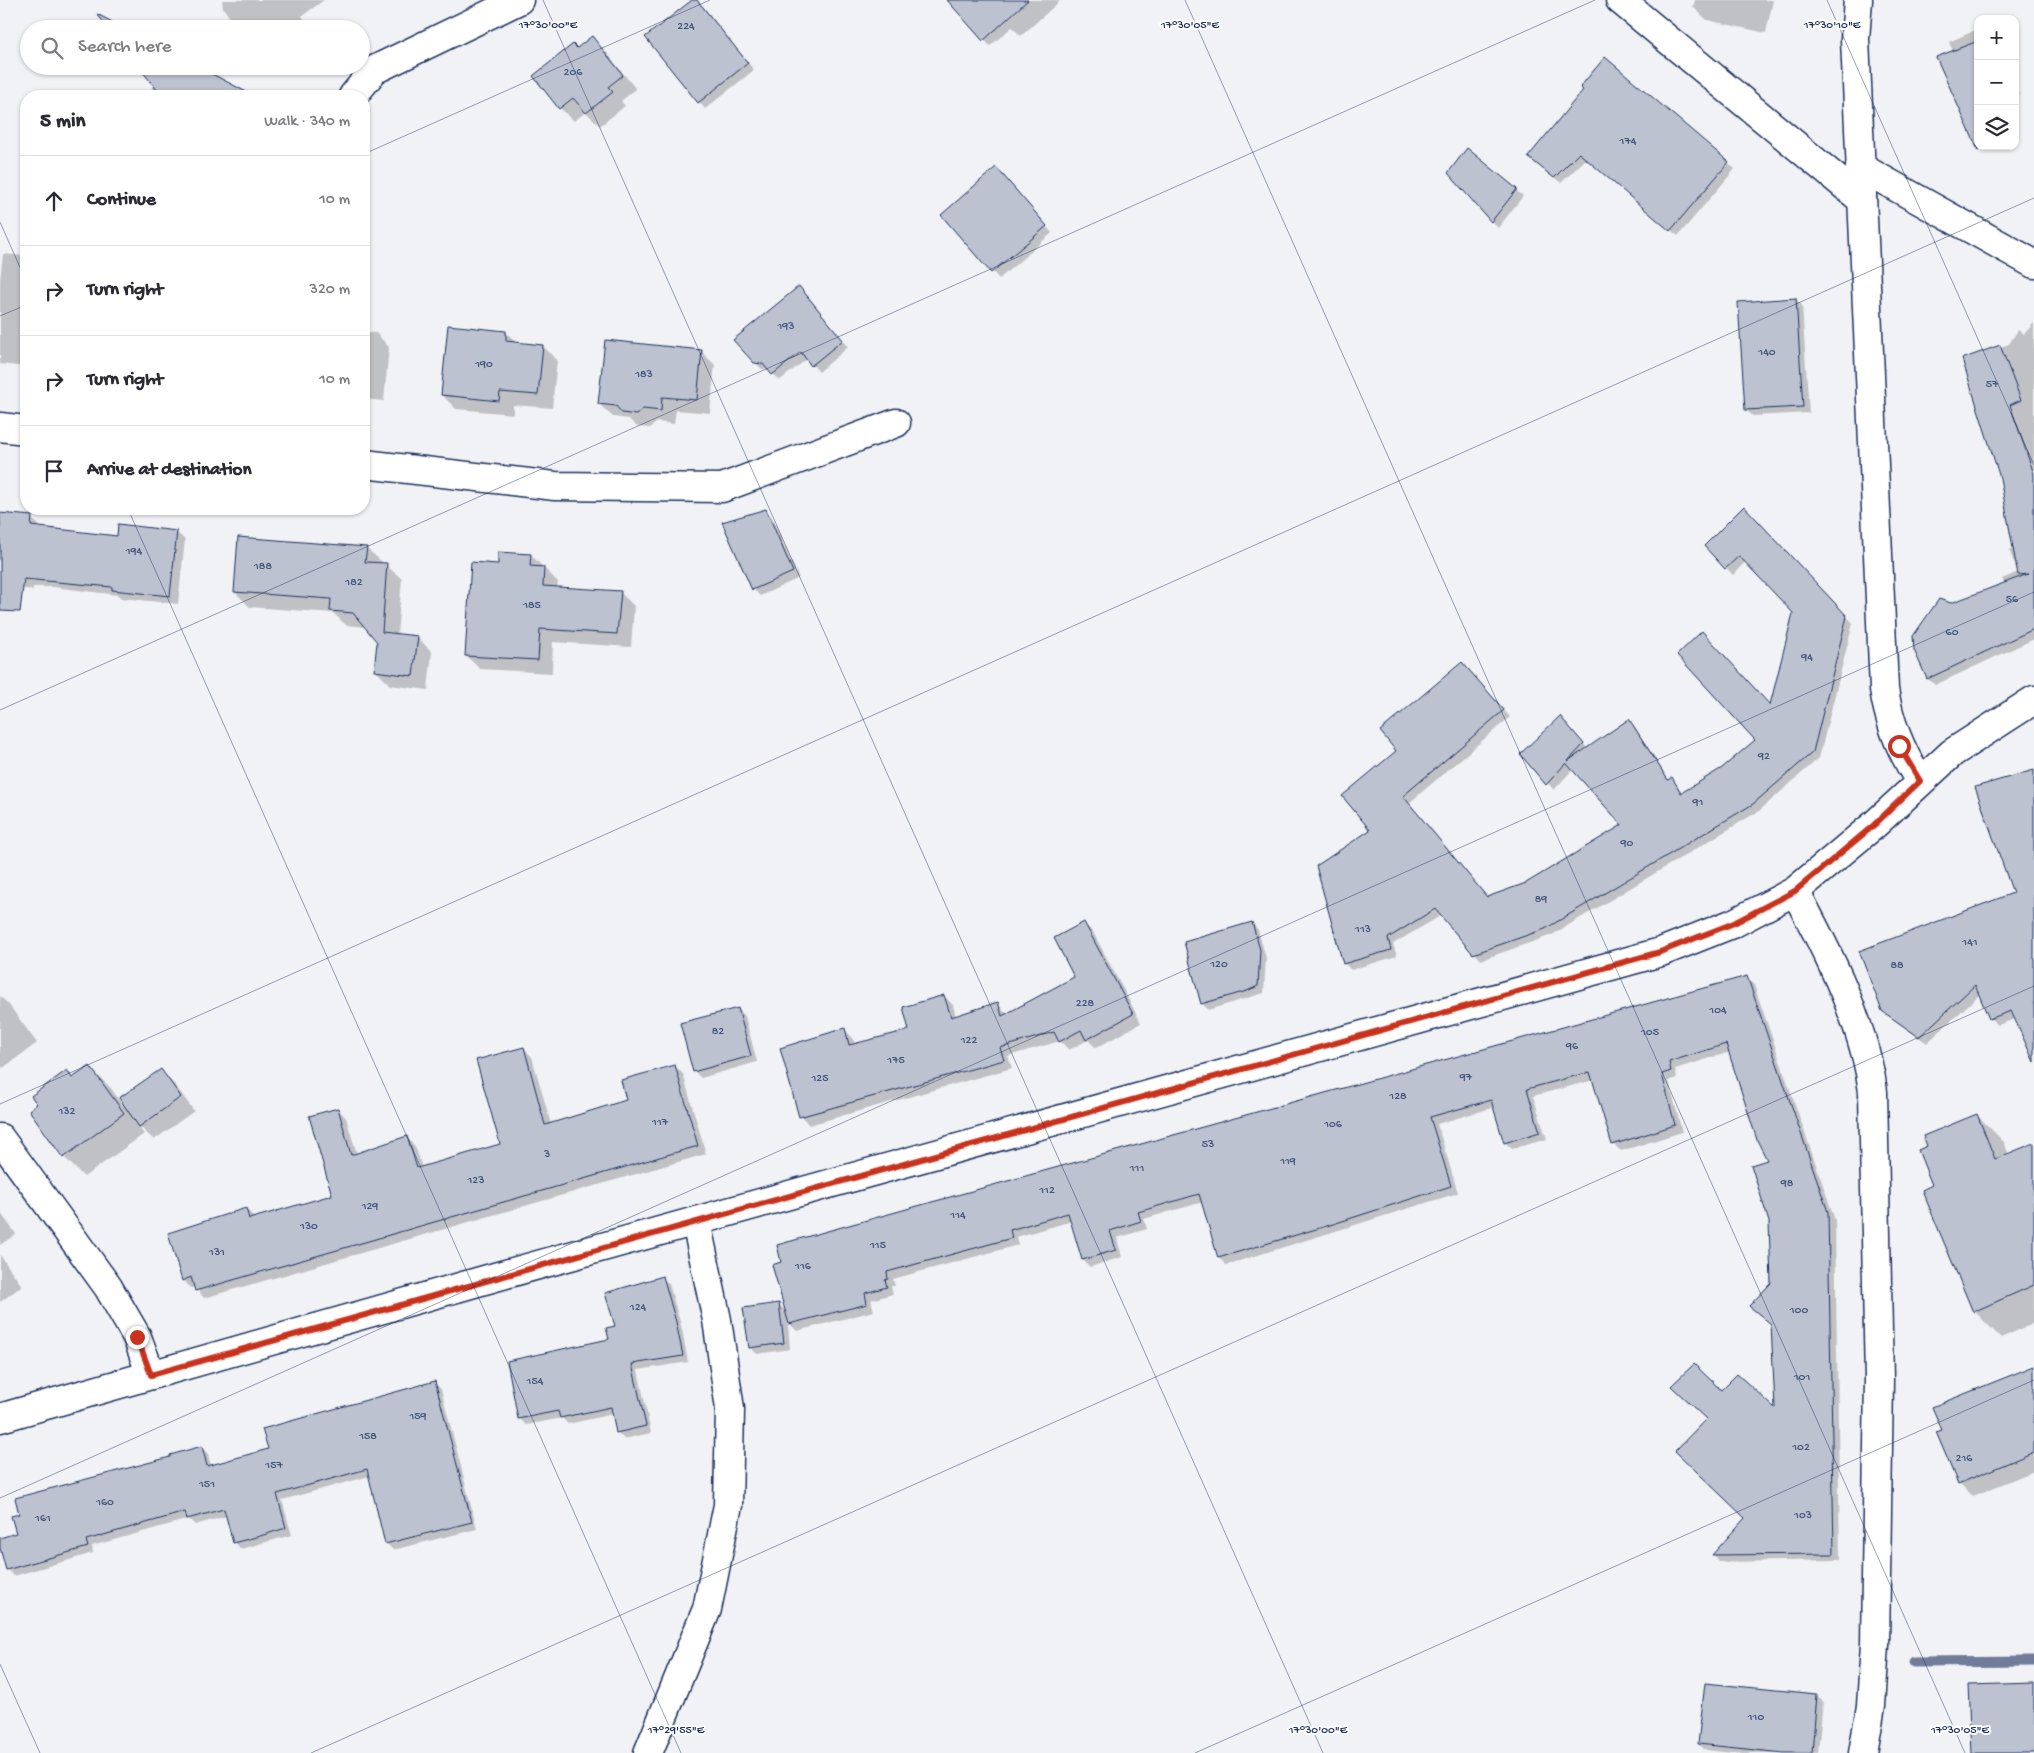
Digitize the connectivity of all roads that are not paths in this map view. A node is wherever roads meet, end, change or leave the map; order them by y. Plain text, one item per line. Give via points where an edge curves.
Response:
1 (519, 0) edge
2 (1620, 0) edge
3 (1858, 0) edge
4 (370, 75) edge
5 (370, 75) edge
6 (358, 90) edge
7 (1860, 167) junction
8 (1862, 200) junction
9 (2034, 264) edge
10 (896, 423) dead end
11 (0, 428) edge
12 (20, 430) edge
13 (370, 465) edge
14 (2034, 700) edge
15 (1920, 781) junction
16 (1795, 891) junction
17 (0, 1138) edge
18 (696, 1222) junction
19 (151, 1375) junction
20 (0, 1418) edge
21 (648, 1753) edge
22 (1863, 1753) edge

1 - 4 street via 374,70
2 - 8 street
3 - 7 street via 1855,39
5 - 6 street
7 - 8 street
7 - 9 street
8 - 15 street via 1884,689 1892,727
10 - 13 street via 722,488 555,486
11 - 12 street
14 - 15 street via 1952,754
15 - 16 street via 1866,832
16 - 18 street via 1734,923 1660,952
16 - 22 street via 1845,996 1869,1063 1873,1092 1879,1380 1876,1644
17 - 19 street via 108,1287 137,1337
18 - 19 street
18 - 21 street via 717,1320 730,1409 728,1505 707,1610
19 - 20 street

